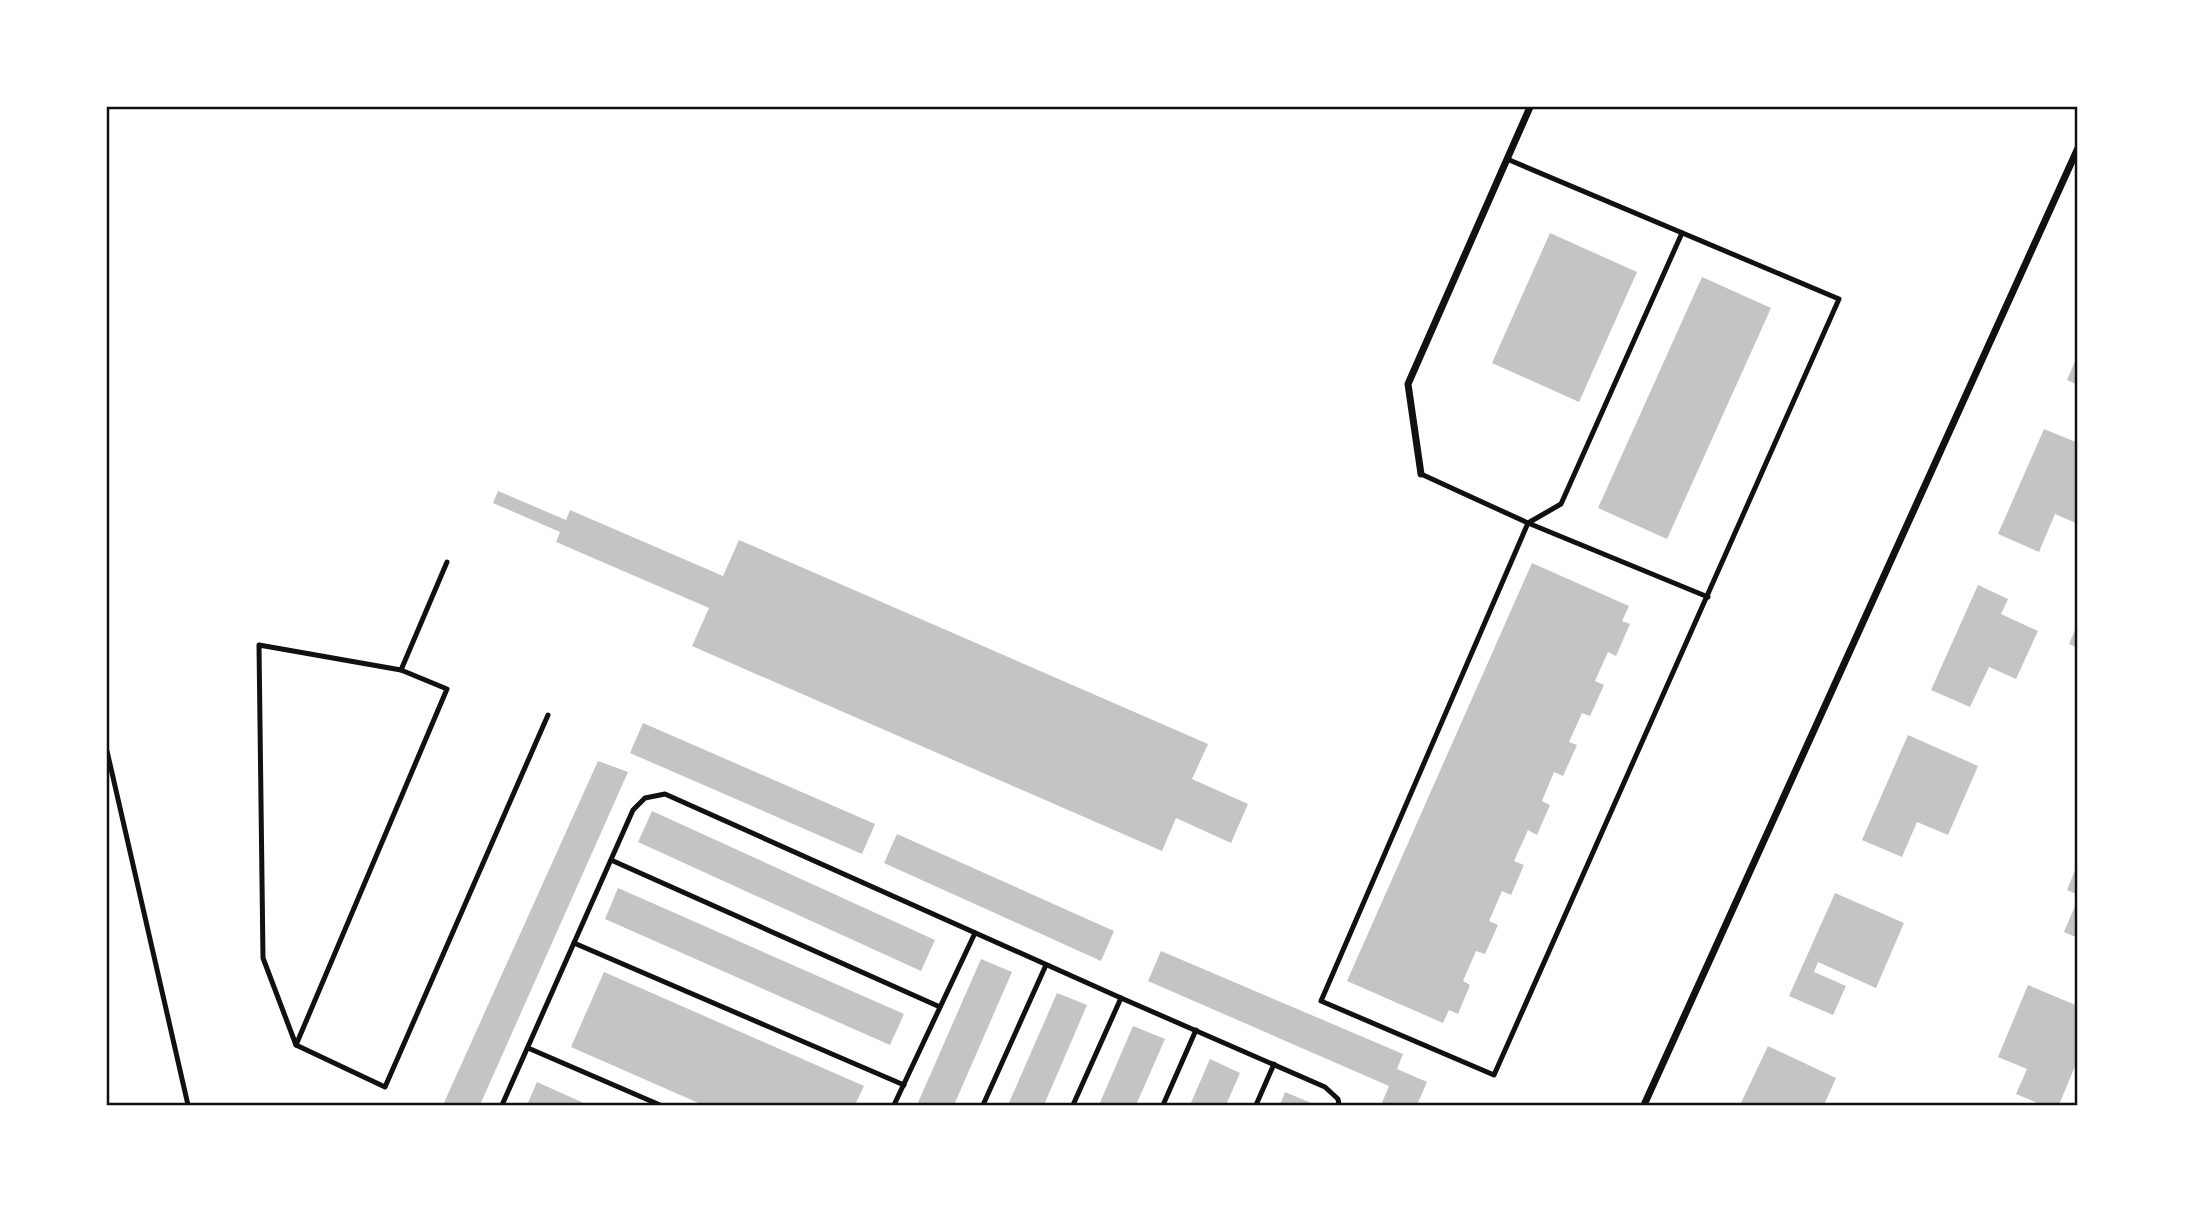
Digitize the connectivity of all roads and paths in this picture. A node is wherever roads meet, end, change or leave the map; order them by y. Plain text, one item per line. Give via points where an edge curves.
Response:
1 (1531, 107) edge
2 (2078, 148) edge
3 (1507, 159) junction
4 (1682, 233) junction
5 (1421, 474) joint
6 (1528, 523) junction
7 (447, 562) dead end
8 (1707, 597) junction
9 (401, 670) junction
10 (548, 715) dead end
11 (107, 751) edge
12 (611, 860) junction
13 (975, 933) junction
14 (574, 943) junction
15 (1046, 965) junction
16 (1121, 998) junction
17 (940, 1007) junction
18 (1196, 1030) junction
19 (296, 1045) junction
20 (528, 1048) junction
21 (1274, 1064) junction
22 (904, 1085) junction
23 (188, 1105) edge
24 (502, 1105) edge
25 (660, 1105) edge
26 (894, 1105) edge
27 (983, 1105) edge
28 (1073, 1105) edge
29 (1163, 1105) edge
30 (1256, 1105) edge
31 (1339, 1105) edge
32 (1644, 1105) edge

1 - 3 street
2 - 32 street
3 - 4 lane
3 - 5 street via 1408,384
4 - 6 lane via 1560,504
4 - 8 lane via 1839,299
5 - 6 lane
6 - 8 lane
6 - 8 lane via 1321,1001 1494,1075
7 - 9 lane
9 - 19 lane via 447,689
9 - 19 lane via 259,645 263,958
10 - 19 lane via 385,1087
11 - 23 lane
12 - 13 lane via 633,810 645,798 664,794
12 - 14 lane
12 - 17 lane
13 - 15 lane
13 - 17 lane
14 - 20 lane
14 - 22 lane
15 - 16 lane
15 - 27 lane
16 - 18 lane
16 - 28 lane
17 - 22 lane
18 - 21 lane
18 - 29 lane
20 - 24 lane
20 - 25 lane
21 - 30 lane
21 - 31 lane via 1325,1087
22 - 26 lane

